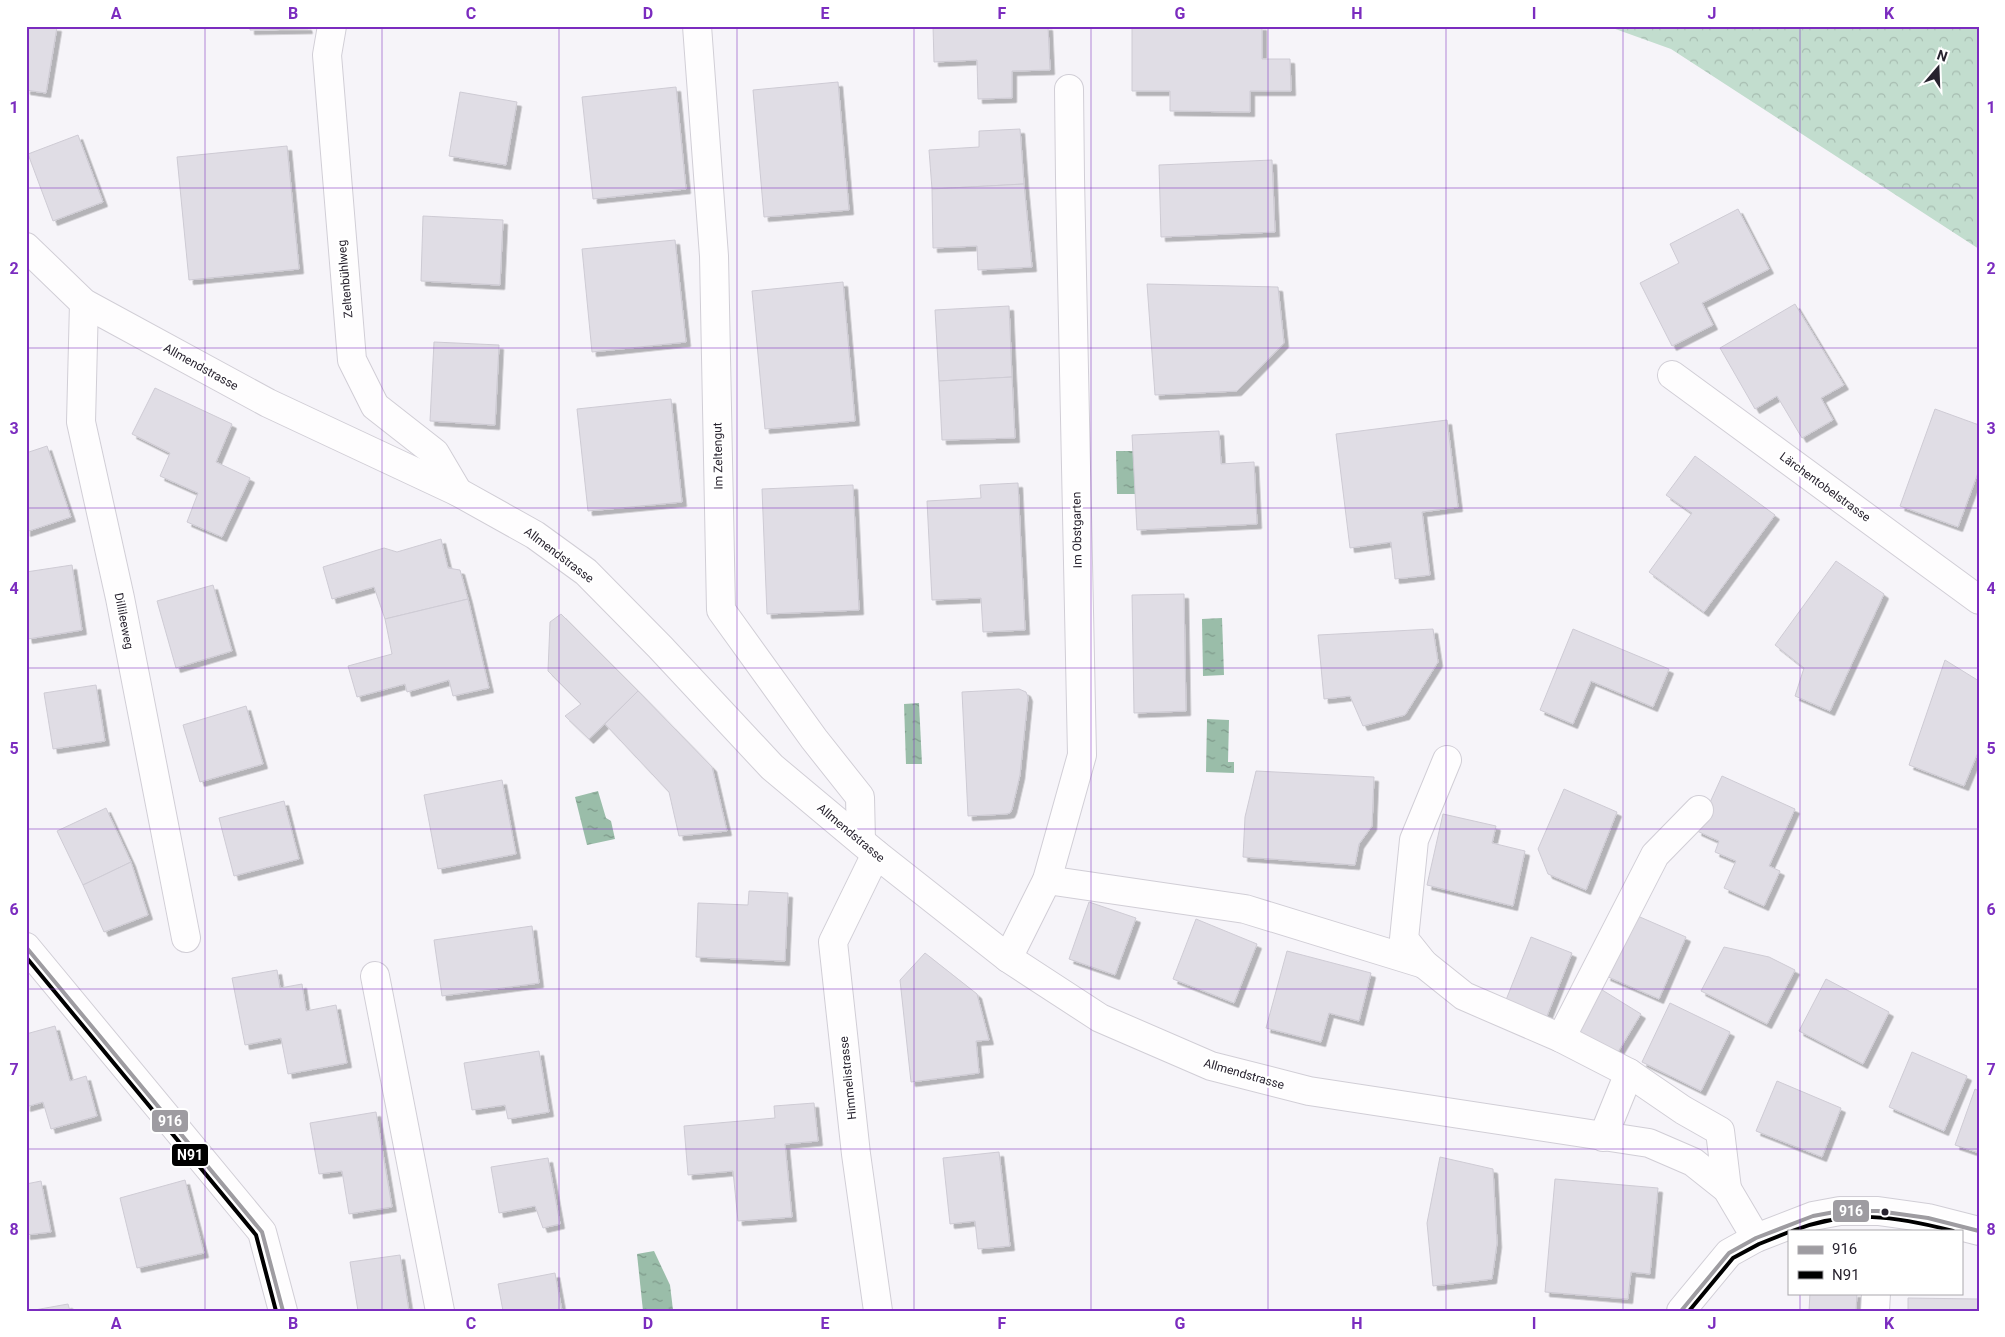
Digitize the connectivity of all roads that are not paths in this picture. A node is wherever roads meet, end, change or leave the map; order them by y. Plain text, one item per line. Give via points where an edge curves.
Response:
1 (332, 26) edge
2 (698, 26) edge
3 (1069, 89) dead end
4 (26, 247) edge
5 (84, 303) junction
6 (1672, 375) dead end
7 (458, 492) junction
8 (1979, 600) edge
9 (1447, 760) dead end
10 (1699, 810) dead end
11 (868, 848) junction
12 (1047, 880) junction
13 (186, 938) dead end
14 (26, 947) edge
15 (1008, 958) junction
16 (1424, 964) junction
17 (375, 976) dead end
18 (1561, 1038) junction
19 (1629, 1073) junction
20 (1603, 1137) junction
21 (1727, 1189) junction
22 (1878, 1221) edge
23 (1979, 1231) edge
24 (1756, 1238) junction
25 (1876, 1294) edge
26 (283, 1311) edge
27 (440, 1311) edge
28 (878, 1311) edge
29 (1681, 1311) edge
30 (1875, 1311) edge

1 - 7 street, Zeltenbühlweg via 327,55 352,360 375,406 435,453
2 - 11 street, Im Zeltengut via 714,256 721,610 860,797
3 - 12 street, Im Obstgarten via 1082,755
4 - 5 street, Allmendstrasse
5 - 7 street, Allmendstrasse via 268,403
5 - 13 street, Dillileeweg via 81,422 120,598
6 - 8 street, Lärchentobelstrasse
7 - 11 street, Allmendstrasse via 536,535 586,572 772,767
9 - 16 street via 1414,840 1404,939
10 - 18 street via 1655,855
11 - 15 street, Allmendstrasse
11 - 28 street, Himmelistrasse via 833,942 856,1154
12 - 15 street, Im Obstgarten
12 - 16 street via 1244,909
14 - 26 street via 262,1232
15 - 20 street, Allmendstrasse via 1100,1018 1211,1066 1309,1091
16 - 18 street via 1464,996
17 - 27 street
18 - 19 street
19 - 20 street
19 - 21 street via 1720,1131
20 - 21 street, Allmendstrasse via 1649,1143 1693,1162
21 - 24 street, Allmendstrasse
22 - 23 street via 1928,1218
22 - 24 street via 1840,1211 1812,1216
24 - 29 street via 1730,1253
25 - 30 street

